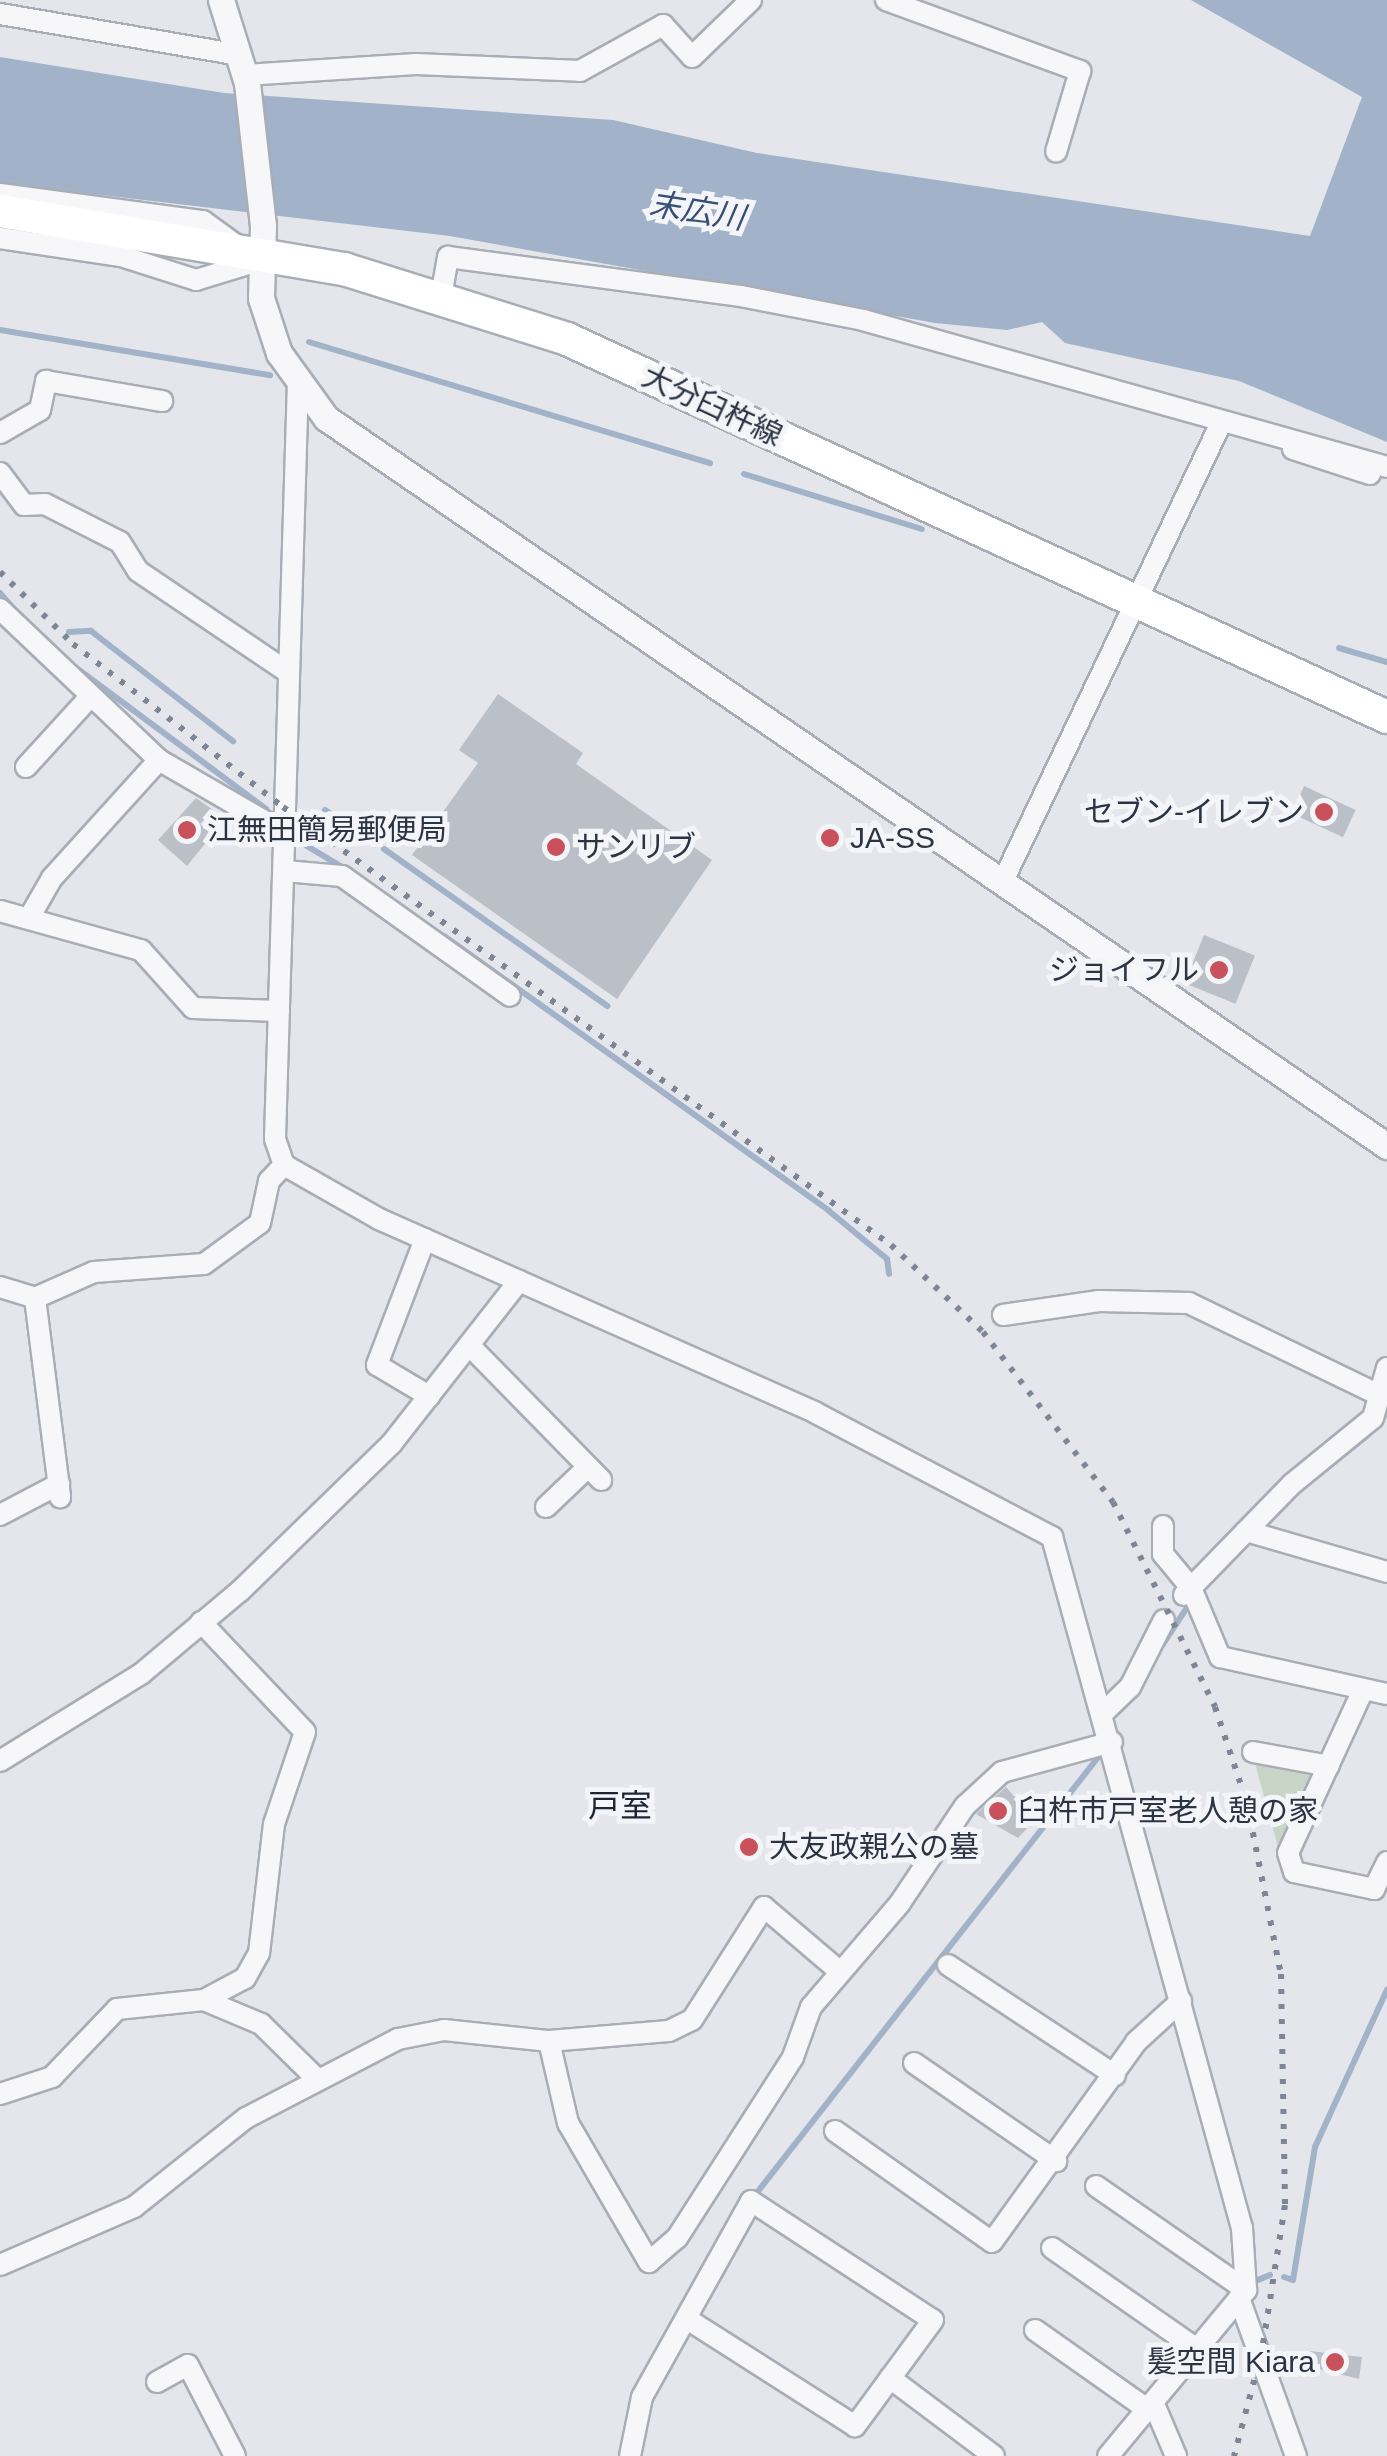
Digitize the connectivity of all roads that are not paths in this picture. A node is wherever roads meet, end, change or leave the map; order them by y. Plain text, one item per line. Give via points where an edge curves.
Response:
1 (221, 0) edge
2 (752, 0) edge
3 (886, 0) edge
4 (0, 14) edge
5 (244, 71) junction
6 (1056, 152) dead end
7 (4, 214) edge
8 (258, 261) junction
9 (441, 297) junction
10 (298, 381) junction
11 (162, 402) dead end
12 (1220, 423) junction
13 (0, 434) edge
14 (1281, 436) junction
15 (1387, 467) edge
16 (0, 473) edge
17 (1387, 480) edge
18 (1135, 602) junction
19 (0, 608) edge
20 (286, 671) junction
21 (90, 696) junction
22 (1387, 718) edge
23 (159, 760) junction
24 (26, 767) dead end
25 (283, 832) junction
26 (286, 871) junction
27 (1002, 883) junction
28 (0, 911) edge
29 (29, 918) junction
30 (510, 996) dead end
31 (279, 1011) junction
32 (1387, 1146) edge
33 (284, 1165) junction
34 (425, 1239) junction
35 (519, 1281) junction
36 (0, 1288) edge
37 (35, 1298) junction
38 (1002, 1315) dead end
39 (469, 1345) junction
40 (1387, 1368) edge
41 (1375, 1393) junction
42 (429, 1396) junction
43 (546, 1508) dead end
44 (0, 1515) edge
45 (1163, 1526) dead end
46 (1254, 1533) junction
47 (1387, 1572) edge
48 (1186, 1592) junction
49 (1164, 1620) dead end
50 (201, 1622) junction
51 (1363, 1690) junction
52 (1387, 1694) edge
53 (1104, 1711) junction
54 (1112, 1742) junction
55 (1252, 1752) dead end
56 (0, 1762) edge
57 (1328, 1766) junction
58 (1387, 1862) edge
59 (948, 1966) dead end
60 (838, 1970) junction
61 (204, 2000) junction
62 (1181, 2001) junction
63 (549, 2042) junction
64 (914, 2063) dead end
65 (1115, 2075) junction
66 (318, 2079) junction
67 (0, 2094) edge
68 (835, 2131) dead end
69 (1056, 2161) junction
70 (1096, 2186) dead end
71 (1052, 2248) dead end
72 (0, 2265) edge
73 (1242, 2294) junction
74 (690, 2321) junction
75 (1036, 2330) dead end
76 (1197, 2349) junction
77 (890, 2378) junction
78 (157, 2382) dead end
79 (1150, 2405) junction
80 (235, 2456) edge
81 (630, 2456) edge
82 (994, 2456) edge
83 (1108, 2456) edge
84 (1176, 2456) edge
85 (1296, 2456) edge

1 - 5 street
2 - 5 street via 692,56 662,25 580,71 416,64
3 - 6 street via 1080,71
4 - 5 street
5 - 8 street via 264,226
7 - 8 main road, 大分臼杵線
8 - 9 main road, 大分臼杵線 via 344,269
8 - 10 street via 272,335
9 - 12 street via 448,257 741,296 863,320
9 - 18 main road, 大分臼杵線 via 567,339
10 - 20 street
10 - 27 street via 347,436
11 - 13 street via 46,381 40,410
12 - 14 street
12 - 18 street
14 - 15 street
14 - 17 street
16 - 20 street via 24,505 44,504 120,542 138,571
18 - 22 main road, 大分臼杵線
18 - 27 street
19 - 21 street
20 - 25 street
21 - 23 street
21 - 24 street
23 - 25 street
23 - 29 street via 52,878
25 - 26 street
26 - 30 street via 342,876
26 - 31 street
27 - 32 street
28 - 29 street
29 - 31 street via 142,950 194,1008
31 - 33 street via 276,1139
33 - 34 street
33 - 37 street via 269,1180 260,1223 204,1264 94,1272
34 - 35 street
34 - 42 street via 377,1365
35 - 39 street
35 - 53 street via 816,1413 1044,1531 1059,1551
36 - 37 street
37 - 44 street via 60,1490
38 - 41 street via 1099,1301 1190,1303
39 - 42 street
39 - 43 street via 594,1474
40 - 41 street
41 - 46 street via 1373,1418
42 - 50 street via 277,1557
45 - 48 street via 1163,1554
46 - 47 street
46 - 48 street
48 - 51 street via 1225,1661
49 - 53 street via 1130,1687
50 - 56 street via 141,1674
50 - 61 street via 305,1732 284,1778 253,1969
51 - 52 street
51 - 57 street
53 - 54 street
54 - 60 street via 986,1782 900,1903
54 - 62 street
55 - 57 street
57 - 58 street via 1288,1853 1294,1872 1374,1889
59 - 65 street
60 - 63 street via 764,1907 692,2020 639,2036
60 - 63 street via 694,2213 649,2262 568,2122
61 - 66 street via 262,2024
61 - 67 street via 117,2009 52,2077
62 - 65 street
62 - 73 street via 1242,2228
63 - 66 street via 424,2032
64 - 69 street
65 - 69 street
66 - 72 street via 232,2128 134,2207
68 - 69 street via 992,2242
70 - 73 street
71 - 76 street
73 - 76 street
73 - 85 street
74 - 77 street via 855,2426
74 - 77 street via 750,2200 932,2320
74 - 81 street via 642,2397
75 - 79 street
76 - 79 street
77 - 82 street
78 - 80 street via 188,2365
79 - 83 street
79 - 84 street

